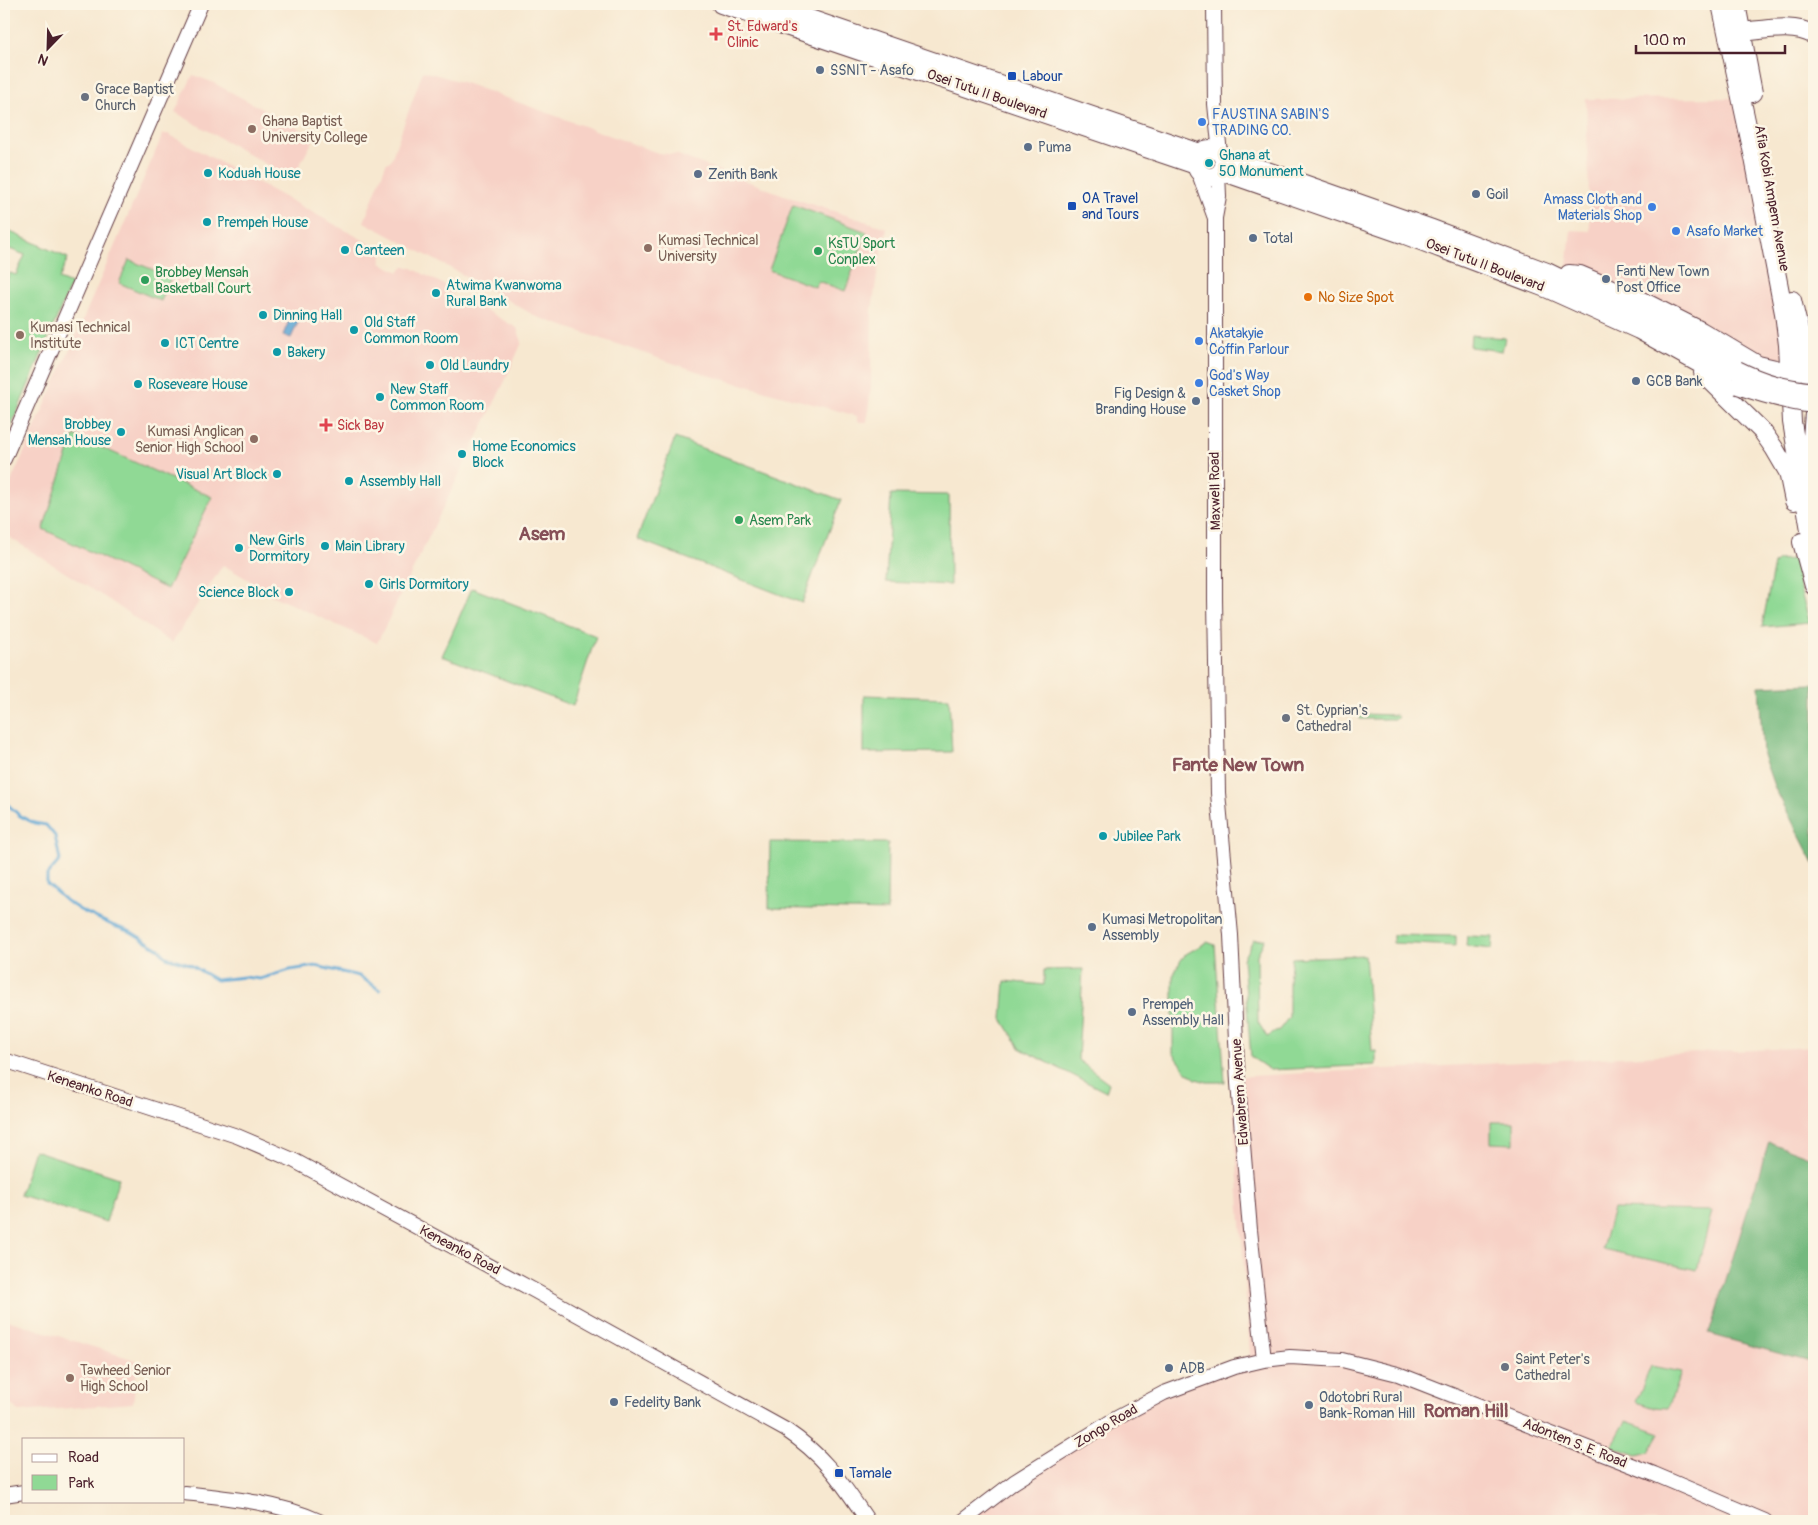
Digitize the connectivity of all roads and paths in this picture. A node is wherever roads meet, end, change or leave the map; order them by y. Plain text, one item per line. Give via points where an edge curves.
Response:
1 (201, 4) edge
2 (721, 4) edge
3 (766, 4) edge
4 (1214, 4) edge
5 (1722, 4) edge
6 (1736, 4) edge
7 (1742, 32) junction
8 (1814, 35) edge
9 (1210, 162) junction
10 (1215, 218) junction
11 (1556, 276) junction
12 (1642, 325) junction
13 (1680, 353) junction
14 (1788, 372) junction
15 (1738, 377) junction
16 (1813, 387) edge
17 (1814, 404) edge
18 (1814, 414) edge
19 (4, 459) edge
20 (1814, 475) edge
21 (1814, 554) edge
22 (1814, 586) edge
23 (1218, 764) joint
24 (4, 1060) edge
25 (1264, 1360) junction
26 (22, 1492) edge
27 (185, 1493) edge
28 (4, 1495) edge
29 (319, 1521) edge
30 (868, 1521) edge
31 (963, 1521) edge
32 (1765, 1521) edge

1 - 19 street
2 - 9 main road, Osei Tutu II Boulevard
3 - 9 main road, Osei Tutu II Boulevard
4 - 9 street via 1216,117
5 - 14 main road, Afia Kobi Ampem Avenue via 1784,313
6 - 7 main road, Afia Kobi Ampem Avenue
7 - 8 main road via 1785,29
7 - 16 main road, Afia Kobi Ampem Avenue via 1784,268
9 - 10 street, Maxwell Road
9 - 10 street, Maxwell Road via 1219,196
9 - 11 main road, Osei Tutu II Boulevard via 1264,170
9 - 12 main road, Osei Tutu II Boulevard
10 - 23 street, Maxwell Road
11 - 12 main road, Osei Tutu II Boulevard
11 - 14 main road via 1580,275 1646,303 1758,365
12 - 13 main road, Osei Tutu II Boulevard
12 - 15 main road, Osei Tutu II Boulevard
13 - 15 main road, Osei Tutu II Boulevard
13 - 22 main road via 1762,431 1778,454 1788,472 1797,524
14 - 16 main road via 1801,372
14 - 21 main road, Afia Kobi Ampem Avenue via 1792,422
15 - 16 main road, bridge via 1779,387
15 - 17 main road, bridge via 1767,396
18 - 20 main road via 1811,450
23 - 25 street, Edwabrem Avenue via 1238,1083
24 - 30 street, Keneanko Road via 237,1136 293,1160 536,1290 786,1430 806,1443 835,1473
25 - 31 street, Zongo Road via 1234,1367 1164,1393 1115,1419 1014,1482
25 - 32 street, Adonten S. E. Road via 1308,1357 1342,1360 1398,1374
26 - 28 street
27 - 29 street via 264,1504

